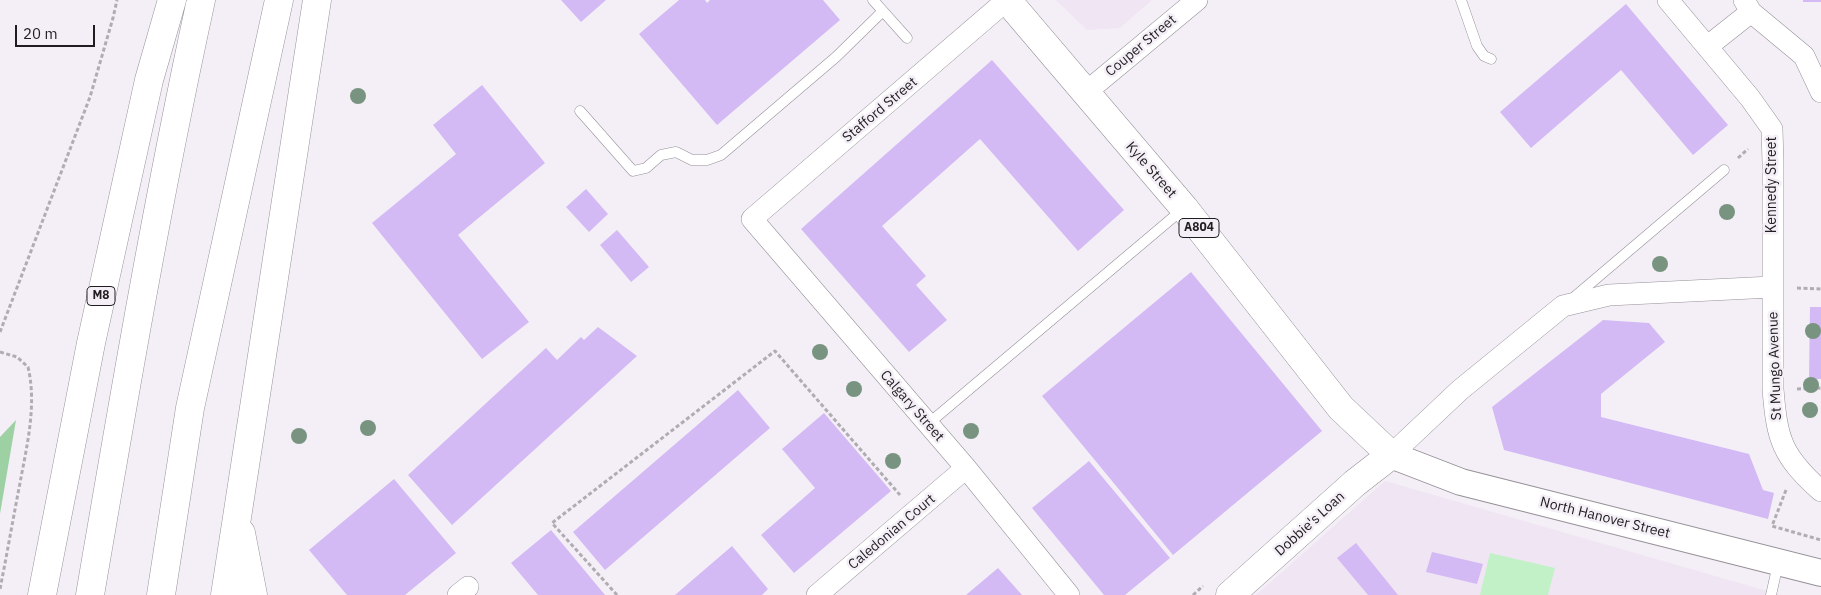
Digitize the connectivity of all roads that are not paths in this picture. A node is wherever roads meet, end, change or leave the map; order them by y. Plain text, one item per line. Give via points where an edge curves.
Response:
1 (172, 0) edge
2 (201, 0) edge
3 (279, 0) edge
4 (317, 0) edge
5 (873, 0) edge
6 (1007, 0) edge
7 (1461, 0) edge
8 (1668, 0) edge
9 (1193, 1) edge
10 (1748, 6) edge
11 (883, 11) junction
12 (907, 38) dead end
13 (1708, 46) junction
14 (1491, 59) dead end
15 (1821, 92) edge
16 (1084, 93) junction
17 (580, 111) dead end
18 (1724, 170) dead end
19 (1184, 208) junction
20 (752, 219) joint
21 (1772, 287) junction
22 (1563, 306) junction
23 (928, 424) junction
24 (1391, 455) junction
25 (966, 468) junction
26 (1821, 491) edge
27 (237, 509) junction
28 (1779, 562) junction
29 (1821, 573) edge
30 (42, 595) edge
31 (90, 595) edge
32 (161, 595) edge
33 (225, 595) edge
34 (253, 595) edge
35 (817, 595) edge
36 (1069, 595) edge
37 (1230, 595) edge
38 (1770, 595) edge

1 - 30 main road, M8 via 149,80 90,343
2 - 31 main road via 127,379
3 - 32 main road via 190,408
4 - 27 main road
5 - 11 lane
6 - 16 main road, Kyle Street / A804
6 - 20 street, Stafford Street
7 - 14 lane via 1477,46 1484,56
8 - 13 street, Kennedy Street
9 - 16 street, Couper Street
10 - 13 street
10 - 15 street via 1804,56
11 - 12 lane
11 - 17 lane via 836,58 773,112 721,155 707,160 692,160 676,152 661,155 646,168 633,171
13 - 21 street, Kennedy Street via 1772,129
16 - 19 main road, Kyle Street / A804
18 - 22 lane
19 - 23 lane
19 - 24 main road, Kyle Street / A804 via 1341,408
20 - 23 street, Calgary Street
21 - 22 street via 1610,295
21 - 26 street, St Mungo Avenue via 1773,389 1777,427 1784,449
22 - 24 street via 1460,390
23 - 25 street, Calgary Street
24 - 28 street, North Hanover Street via 1461,482
24 - 37 main road, Dobbie's Loan
25 - 35 street, Caledonian Court
25 - 36 street, Calgary Street
27 - 33 main road
27 - 34 main road
28 - 29 street, North Hanover Street
28 - 38 lane

